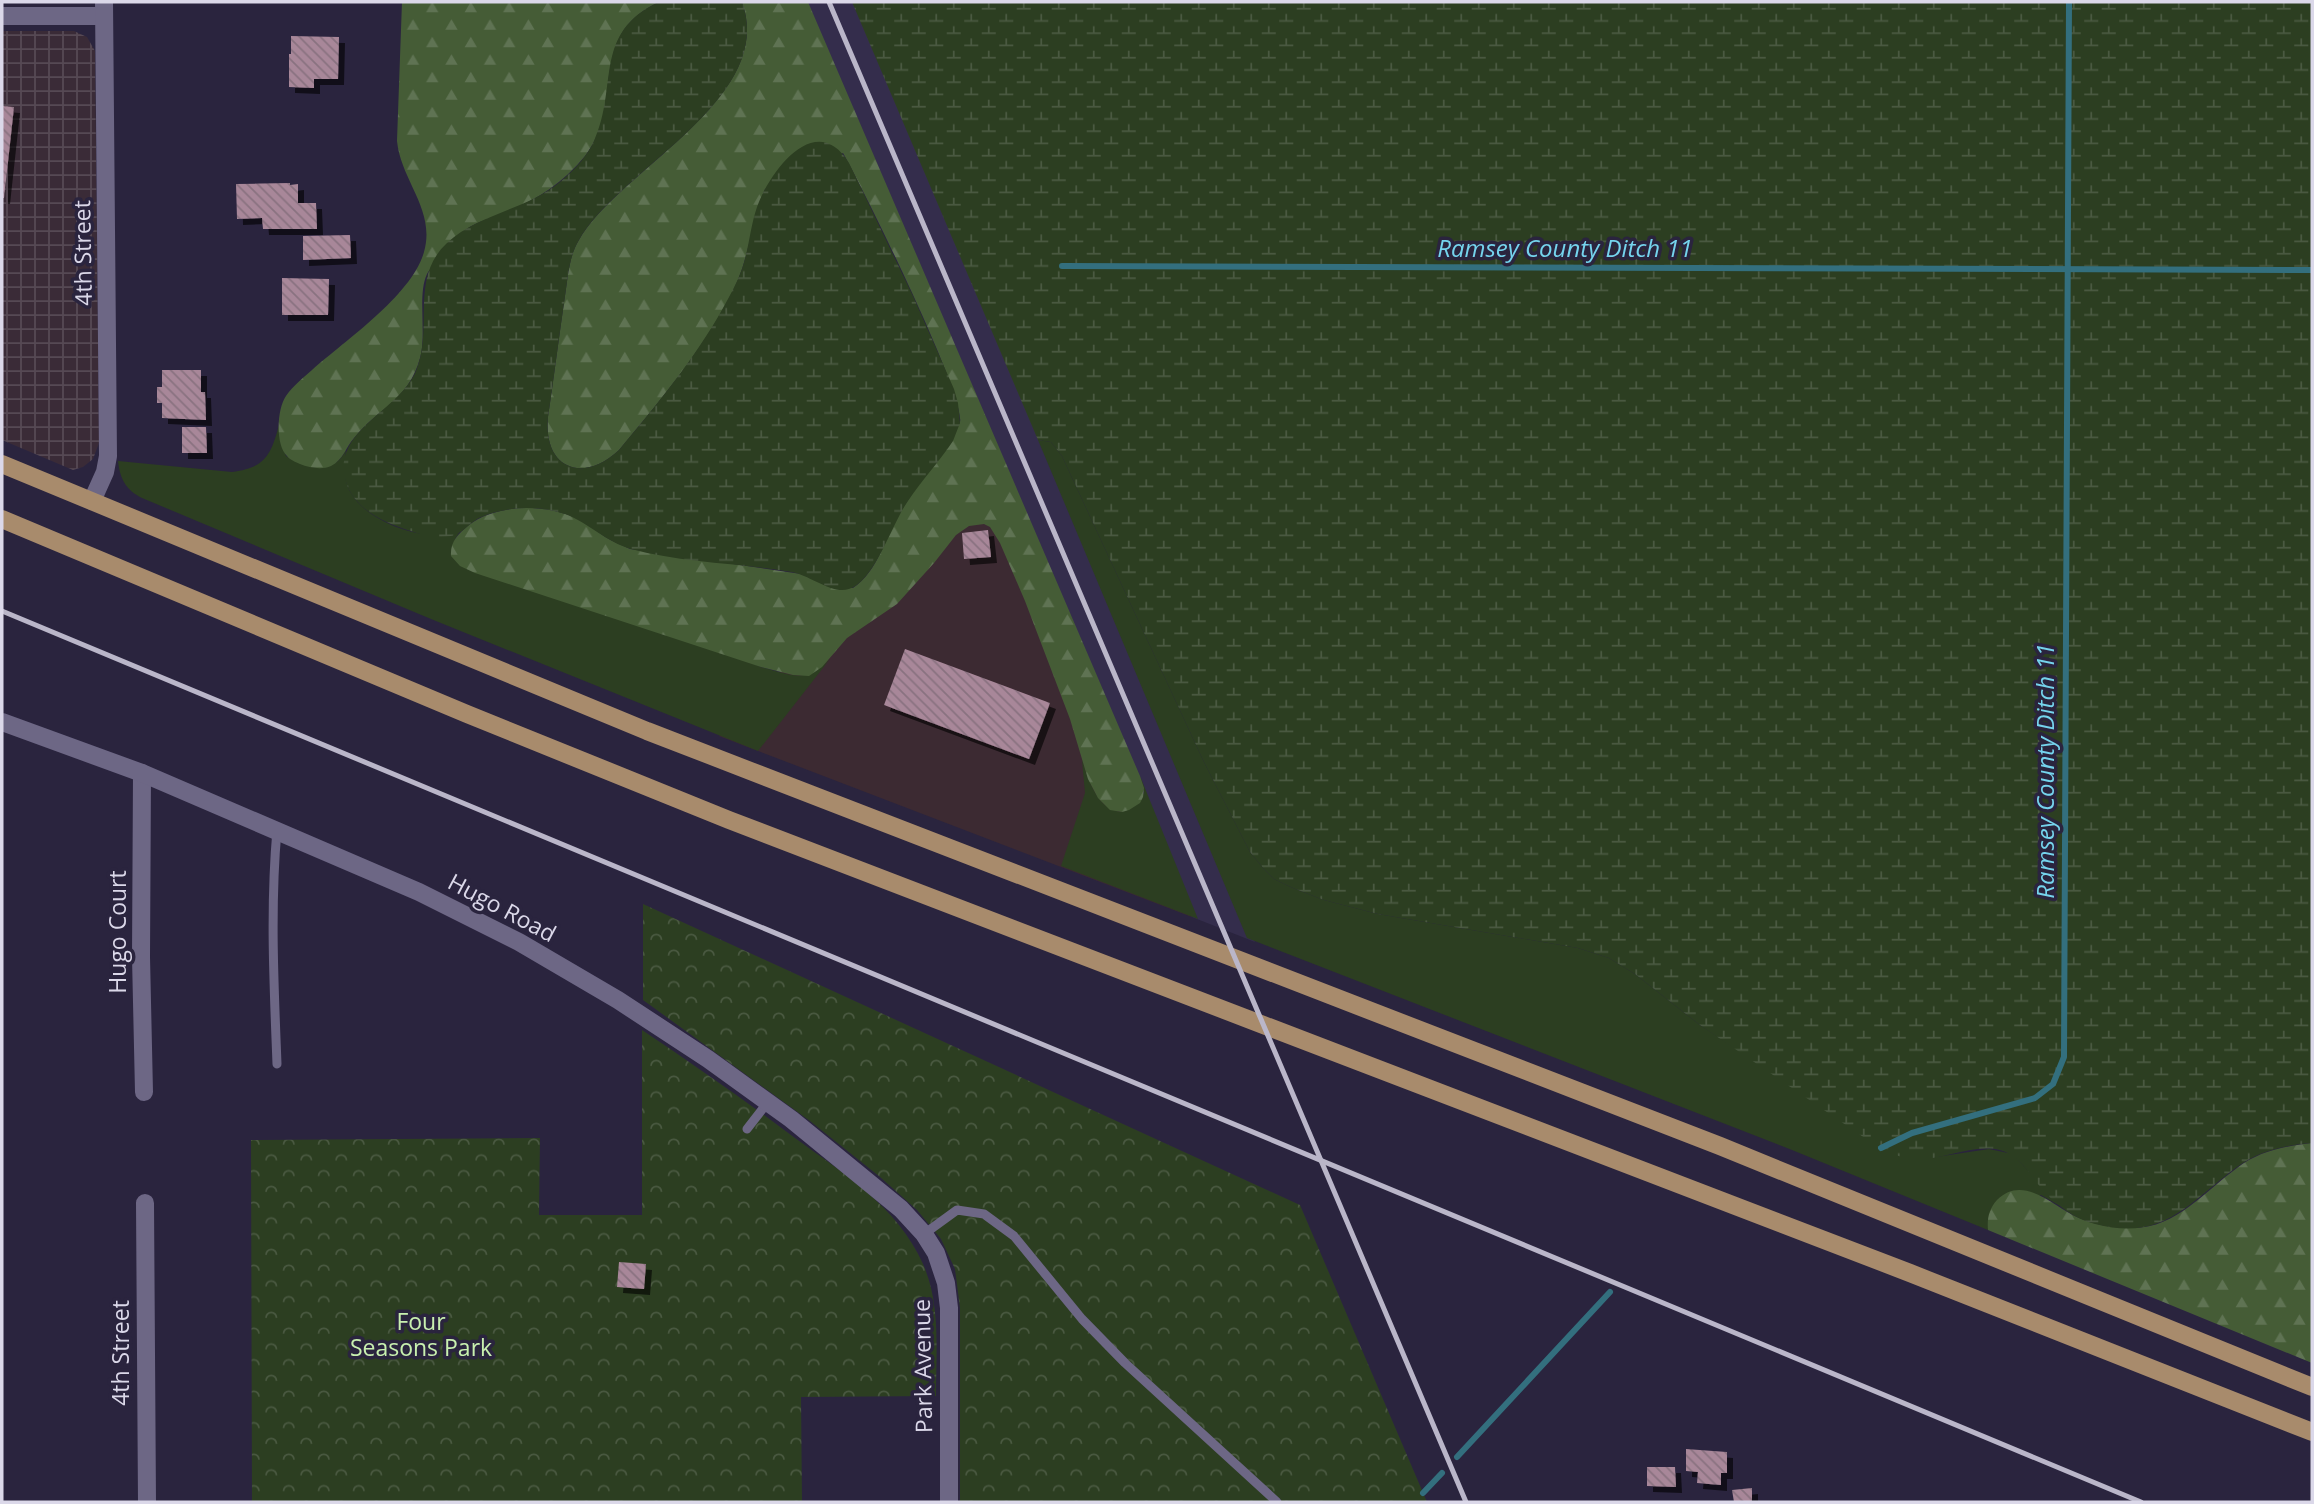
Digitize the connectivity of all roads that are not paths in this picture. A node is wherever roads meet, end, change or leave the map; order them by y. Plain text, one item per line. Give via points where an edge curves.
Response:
1 (104, 9) edge
2 (2, 16) edge
3 (2, 464) edge
4 (92, 501) junction
5 (2, 519) edge
6 (2, 722) edge
7 (142, 773) junction
8 (277, 830) junction
9 (277, 1064) dead end
10 (144, 1092) dead end
11 (768, 1102) junction
12 (747, 1129) dead end
13 (145, 1203) dead end
14 (924, 1234) junction
15 (2312, 1387) edge
16 (2312, 1432) edge
17 (147, 1502) edge
18 (949, 1502) edge
19 (1278, 1502) edge

1 - 2 street
1 - 4 street, 4th Street via 108,456
3 - 4 main road
4 - 15 main road via 647,731 1746,1156
5 - 16 main road via 704,810
6 - 7 street, Hugo Road
7 - 8 street, Hugo Road
7 - 10 street, Hugo Court
8 - 9 lane via 273,872
8 - 11 street, Hugo Road via 519,942 618,1000
11 - 12 lane
11 - 14 street, Hugo Road via 901,1209
13 - 17 street, 4th Street
14 - 18 street, Park Avenue via 936,1253 949,1308
14 - 19 lane via 957,1210 984,1214 1014,1236 1125,1363

